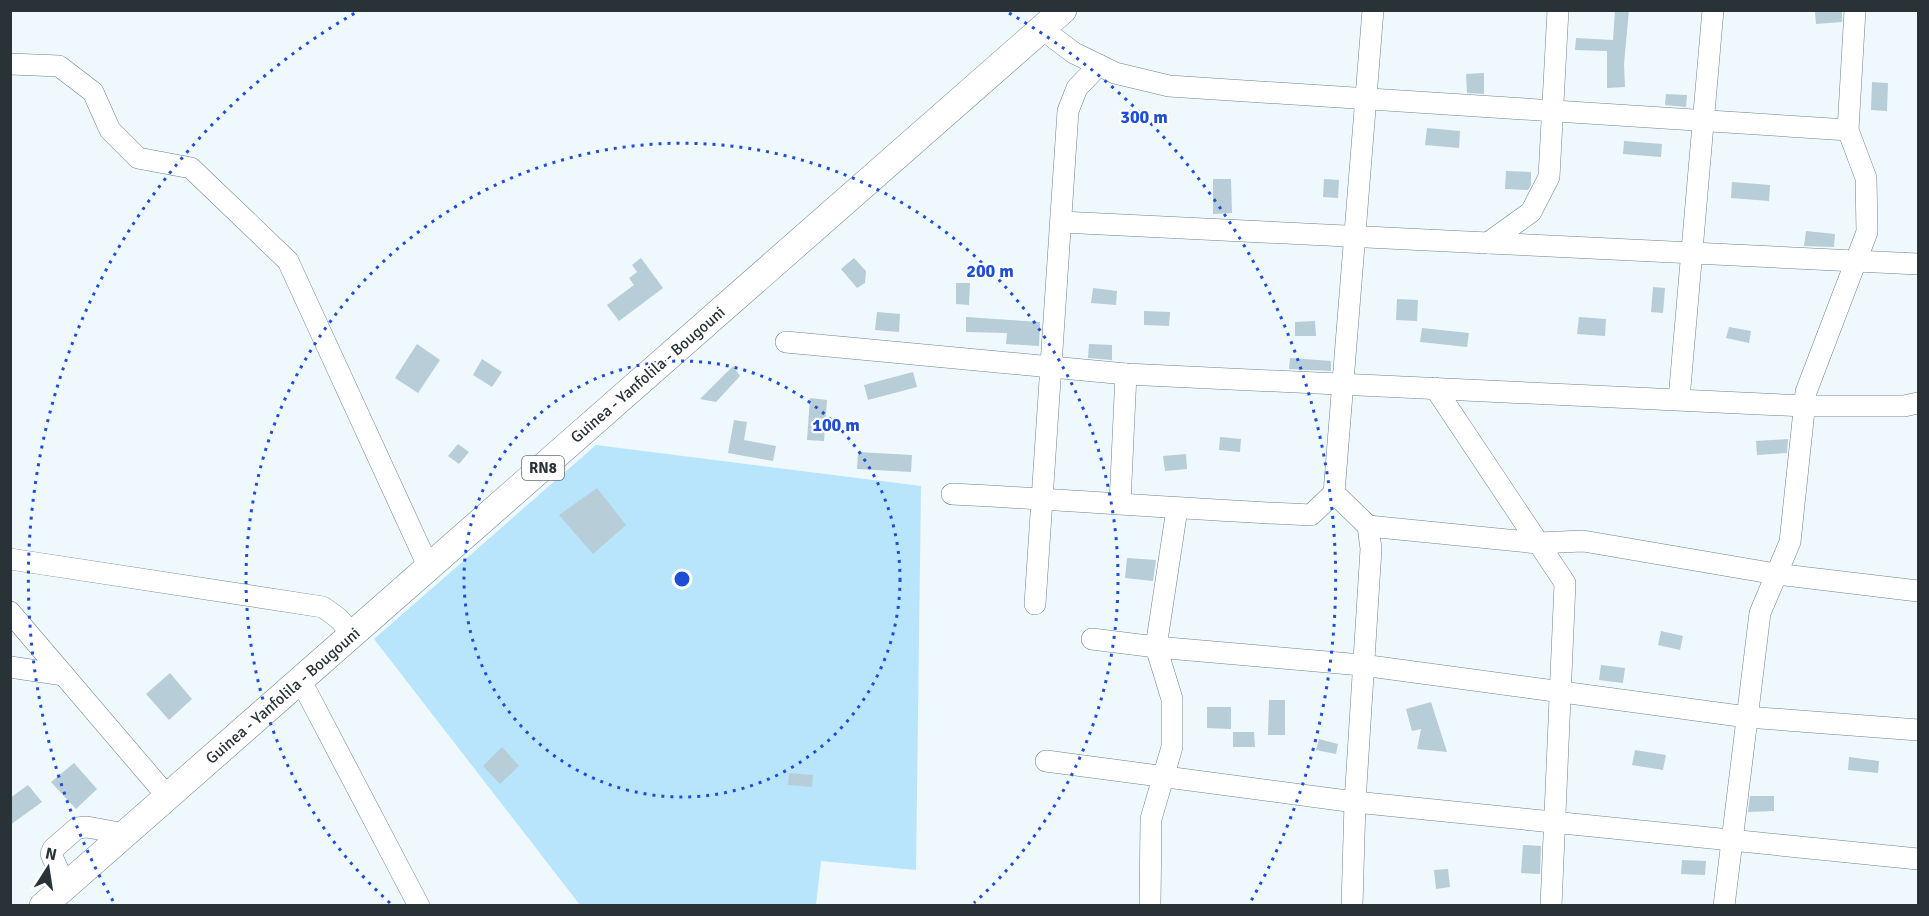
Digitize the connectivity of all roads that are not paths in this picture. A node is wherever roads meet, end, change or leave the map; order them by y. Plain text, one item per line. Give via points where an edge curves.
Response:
1 (1064, 10) edge
2 (1373, 10) edge
3 (1558, 10) edge
4 (1713, 10) edge
5 (1855, 10) edge
6 (1042, 29) junction
7 (10, 64) edge
8 (1099, 65) junction
9 (1366, 99) junction
10 (1552, 111) junction
11 (1703, 121) junction
12 (1848, 130) junction
13 (1061, 222) junction
14 (1355, 237) junction
15 (1488, 243) junction
16 (1692, 253) junction
17 (1857, 261) junction
18 (1918, 264) edge
19 (786, 342) dead end
20 (1051, 366) junction
21 (1126, 374) junction
22 (1343, 383) junction
23 (1436, 388) junction
24 (1679, 399) junction
25 (1918, 403) edge
26 (1804, 406) junction
27 (1334, 493) junction
28 (952, 494) dead end
29 (1042, 499) junction
30 (1120, 503) junction
31 (1177, 509) junction
32 (1368, 526) junction
33 (1538, 543) junction
34 (10, 559) edge
35 (429, 568) junction
36 (1776, 574) junction
37 (1918, 591) edge
38 (1035, 603) dead end
39 (10, 612) edge
40 (353, 634) junction
41 (1092, 639) dead end
42 (1156, 647) junction
43 (1362, 665) junction
44 (10, 667) edge
45 (64, 675) junction
46 (301, 681) junction
47 (1559, 692) junction
48 (1747, 717) junction
49 (1918, 729) edge
50 (1046, 761) dead end
51 (1164, 776) junction
52 (167, 796) junction
53 (1355, 802) junction
54 (1554, 822) junction
55 (125, 834) junction
56 (1732, 840) junction
57 (1918, 859) edge
58 (51, 898) edge
59 (421, 903) edge
60 (1150, 906) edge
61 (1352, 906) edge
62 (1551, 906) edge
63 (1724, 906) edge

1 - 6 main road, Guinea - Yanfolila - Bougouni / RN8
2 - 9 street
3 - 10 street
4 - 11 street
5 - 12 street
6 - 8 street via 1074,53
6 - 35 main road, Guinea - Yanfolila - Bougouni / RN8
7 - 35 street via 59,66 93,92 110,130 138,158 192,168 288,261
8 - 9 street via 1115,74 1169,86
8 - 13 street via 1077,88 1068,111
9 - 10 street
9 - 14 street
10 - 11 street
10 - 15 street via 1549,177 1531,212
11 - 12 street
11 - 16 street
12 - 17 street via 1866,178 1867,232
13 - 14 street
13 - 20 street
14 - 15 street
14 - 22 street
15 - 16 street
16 - 17 street
16 - 24 street
17 - 18 street
17 - 26 street
19 - 20 street
20 - 21 street
20 - 29 street
21 - 22 street
21 - 30 street
22 - 23 street
22 - 27 street
23 - 24 street
23 - 33 street
24 - 26 street
25 - 26 street
26 - 36 street via 1790,542
27 - 31 street via 1311,515
27 - 32 street
28 - 29 street
29 - 30 street
29 - 38 street
30 - 31 street
31 - 42 street
32 - 33 street
32 - 43 street via 1371,549
33 - 36 street via 1583,541
33 - 47 street via 1564,583
34 - 40 street via 323,607
35 - 40 main road, Guinea - Yanfolila - Bougouni / RN8
36 - 37 street
36 - 48 street via 1760,613
39 - 45 street
40 - 46 main road, Guinea - Yanfolila - Bougouni / RN8
41 - 42 street
42 - 43 street
42 - 51 street via 1172,699 1172,747
43 - 47 street
43 - 53 street
44 - 45 street
45 - 52 street
46 - 52 main road, Guinea - Yanfolila - Bougouni / RN8
46 - 59 street
47 - 48 street
47 - 54 street
48 - 49 street
48 - 56 street
50 - 51 street
51 - 53 street
51 - 60 street via 1152,819
52 - 55 main road, Guinea - Yanfolila - Bougouni / RN8
53 - 54 street
53 - 61 street
54 - 56 street
54 - 62 street
55 - 58 main road, Guinea - Yanfolila - Bougouni / RN8
55 - 58 street via 77,828 51,854 59,872
56 - 57 street
56 - 63 street

